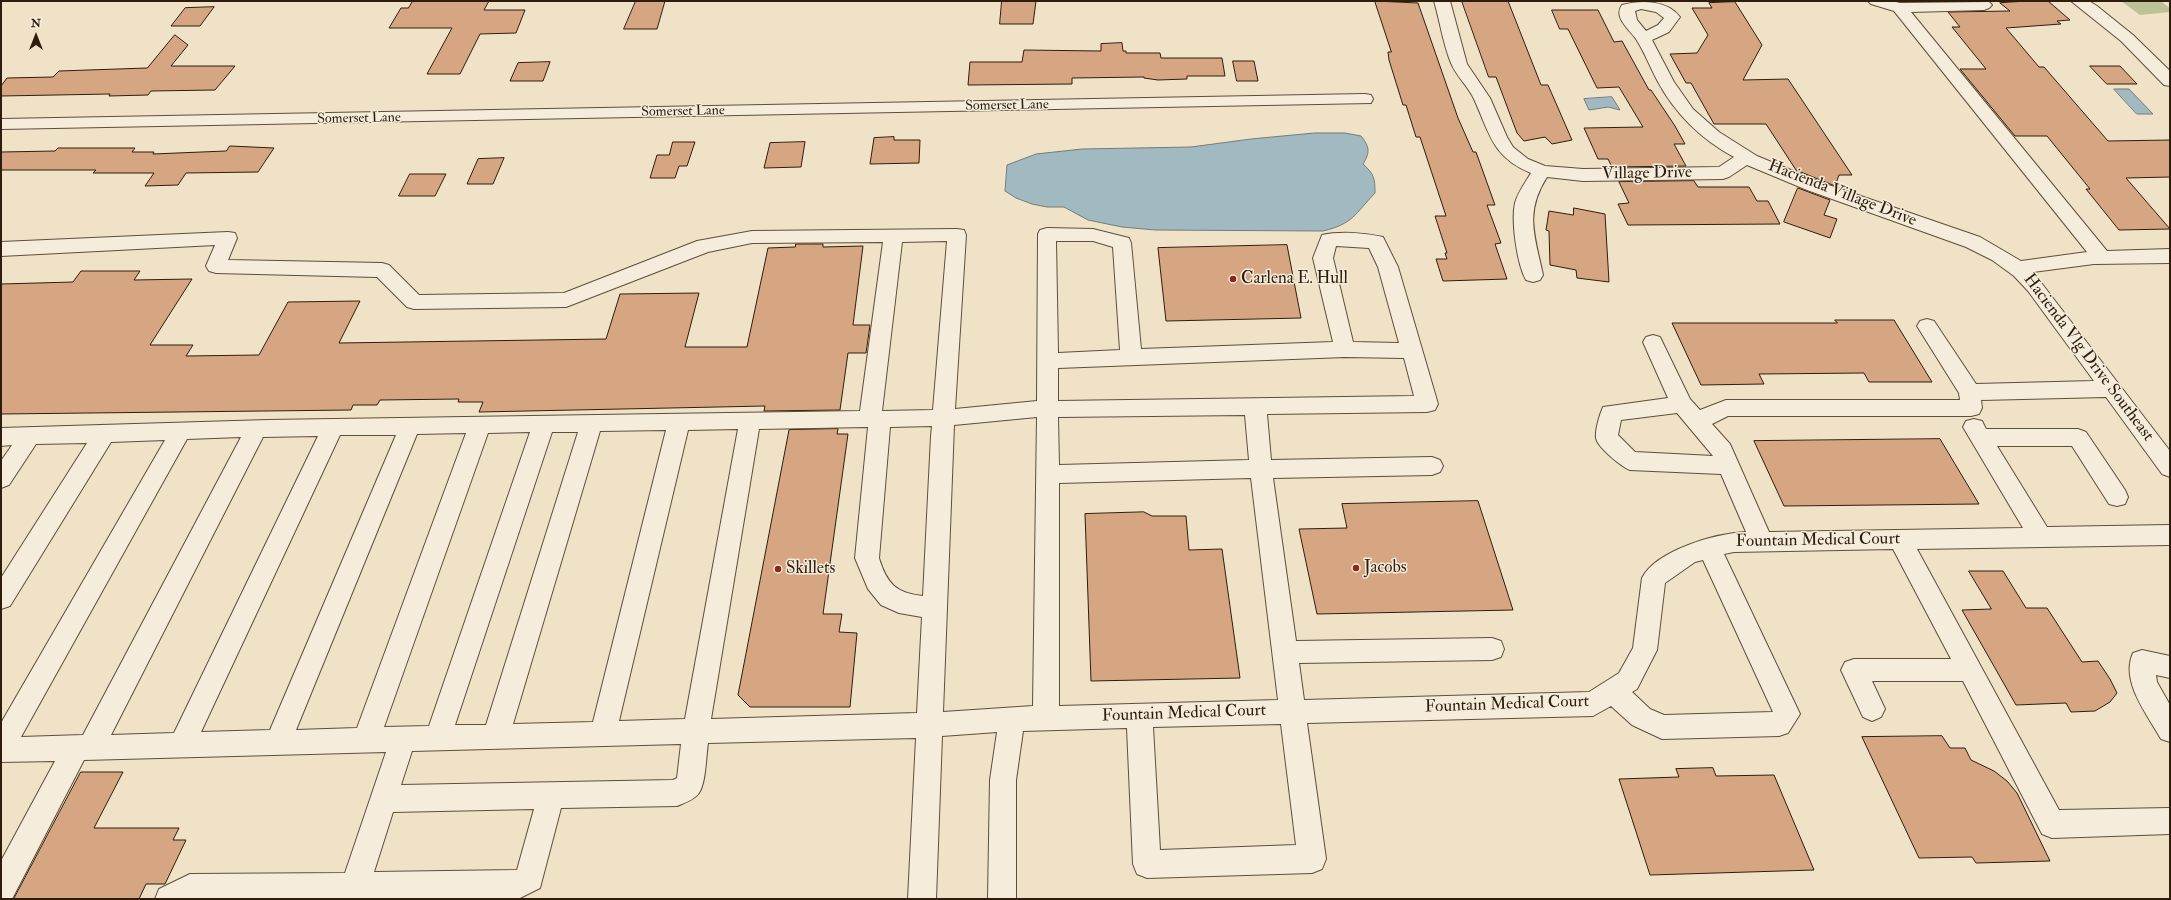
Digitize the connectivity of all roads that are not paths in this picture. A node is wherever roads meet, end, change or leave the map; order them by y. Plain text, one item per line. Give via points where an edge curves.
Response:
1 (1442, 1) edge
2 (1876, 1) edge
3 (2079, 1) edge
4 (1984, 5) dead end
5 (1899, 8) junction
6 (1643, 37) dead end
7 (2170, 81) edge
8 (1365, 99) dead end
9 (1, 124) edge
10 (1747, 157) junction
11 (1542, 171) junction
12 (893, 236) junction
13 (1, 249) edge
14 (2170, 256) edge
15 (2102, 257) junction
16 (2019, 268) junction
17 (1533, 275) dead end
18 (1927, 326) dead end
19 (1653, 342) dead end
20 (1345, 348) junction
21 (1411, 351) junction
22 (1131, 357) junction
23 (1047, 361) junction
24 (2111, 389) junction
25 (1966, 400) junction
26 (1682, 404) junction
27 (1255, 406) junction
28 (1046, 409) junction
29 (944, 418) junction
30 (875, 419) junction
31 (750, 421) junction
32 (1697, 421) junction
33 (679, 422) junction
34 (592, 423) junction
35 (544, 424) junction
36 (480, 425) junction
37 (410, 426) junction
38 (333, 427) junction
39 (256, 429) junction
40 (181, 431) junction
41 (105, 433) junction
42 (30, 436) junction
43 (1, 437) edge
44 (1980, 437) junction
45 (1728, 465) junction
46 (1432, 466) dead end
47 (2170, 468) edge
48 (1261, 469) junction
49 (1047, 474) junction
50 (1, 480) edge
51 (2118, 497) dead end
52 (2170, 535) edge
53 (2041, 537) junction
54 (1900, 539) junction
55 (1762, 542) junction
56 (1710, 548) junction
57 (1, 599) edge
58 (936, 608) junction
59 (1492, 649) dead end
60 (1284, 652) junction
61 (2170, 667) edge
62 (1970, 670) junction
63 (1613, 691) junction
64 (1872, 709) dead end
65 (1292, 712) junction
66 (1139, 716) junction
67 (1046, 718) junction
68 (1012, 719) junction
69 (931, 725) junction
70 (2170, 730) edge
71 (696, 731) junction
72 (603, 734) junction
73 (496, 736) junction
74 (438, 738) junction
75 (403, 739) junction
76 (366, 740) junction
77 (278, 742) junction
78 (182, 744) junction
79 (83, 747) junction
80 (1, 749) edge
81 (551, 796) junction
82 (384, 799) junction
83 (2170, 821) edge
84 (355, 887) junction
85 (1, 890) edge
86 (169, 899) edge
87 (922, 899) edge
88 (1002, 899) edge

1 - 11 street, Village Drive via 1459,64 1482,98 1498,138 1507,151 1522,163
2 - 5 street
3 - 7 street via 2109,21
4 - 5 street
5 - 15 street
6 - 10 street, Hacienda Village Drive via 1684,109 1711,134
8 - 9 street, Somerset Lane
10 - 11 street, Village Drive via 1723,173 1583,175
10 - 16 street, Hacienda Village Drive via 1799,181 1973,242 1999,254
11 - 17 street via 1527,196 1524,209 1524,224
12 - 13 street via 752,237 704,246 566,300 414,302 382,270 216,266 228,238
12 - 29 street via 957,235
12 - 30 street
14 - 15 street
15 - 16 street
16 - 24 street, Hacienda Vlg Drive Southeast
18 - 25 street
19 - 26 street
20 - 21 street
20 - 21 street via 1323,258 1329,240 1376,242 1388,267
20 - 22 street
21 - 27 street via 1427,404
22 - 23 street
22 - 23 street via 1122,243 1094,235 1047,234
23 - 28 street
24 - 25 street
24 - 47 street, Hacienda Vlg Drive Southeast
25 - 32 street via 1726,408
25 - 44 street
26 - 32 street
26 - 45 street via 1611,413 1607,438 1630,461
27 - 28 street
27 - 48 street
28 - 29 street
28 - 49 street
29 - 30 street
29 - 58 street
30 - 31 street
30 - 58 street via 867,558 872,576 895,601
31 - 33 street
31 - 71 street
32 - 45 street via 1722,450
33 - 34 street
33 - 72 street
34 - 35 street
34 - 73 street
35 - 36 street
35 - 74 street
36 - 37 street
36 - 76 street
37 - 38 street
37 - 77 street
38 - 39 street
38 - 78 street
39 - 40 street
39 - 79 street
40 - 41 street
40 - 80 street
41 - 42 street
41 - 57 street
42 - 43 street
42 - 50 street
44 - 51 street via 2078,438
44 - 53 street
45 - 55 street
46 - 48 street
48 - 49 street
48 - 60 street
49 - 67 street
52 - 53 street, Fountain Medical Court
53 - 54 street, Fountain Medical Court
54 - 55 street, Fountain Medical Court
54 - 62 street
55 - 56 street, Fountain Medical Court via 1734,542
56 - 63 street, Fountain Medical Court via 1688,554 1654,578 1645,650 1628,681
56 - 63 street via 1787,714 1778,724 1662,727 1641,717
58 - 69 street
59 - 60 street
60 - 65 street
61 - 70 street via 2142,661 2144,684
62 - 64 street via 1854,670
62 - 83 street via 2052,824
63 - 65 street, Fountain Medical Court via 1593,704
65 - 66 street, Fountain Medical Court
65 - 66 street via 1312,859 1147,864
66 - 67 street, Fountain Medical Court
67 - 68 street, Fountain Medical Court
68 - 69 street, Fountain Medical Court
68 - 88 street via 1004,780
69 - 71 street, Fountain Medical Court
69 - 87 street
71 - 72 street, Fountain Medical Court
71 - 81 street via 689,784 677,793
72 - 73 street, Fountain Medical Court
73 - 74 street, Fountain Medical Court
74 - 75 street, Fountain Medical Court
75 - 76 street, Fountain Medical Court
75 - 82 street
76 - 77 street, Fountain Medical Court
77 - 78 street, Fountain Medical Court
78 - 79 street, Fountain Medical Court
79 - 80 street, Fountain Medical Court
79 - 85 street
81 - 82 street
81 - 84 street via 530,878 520,884
82 - 84 street
84 - 86 street via 190,888

